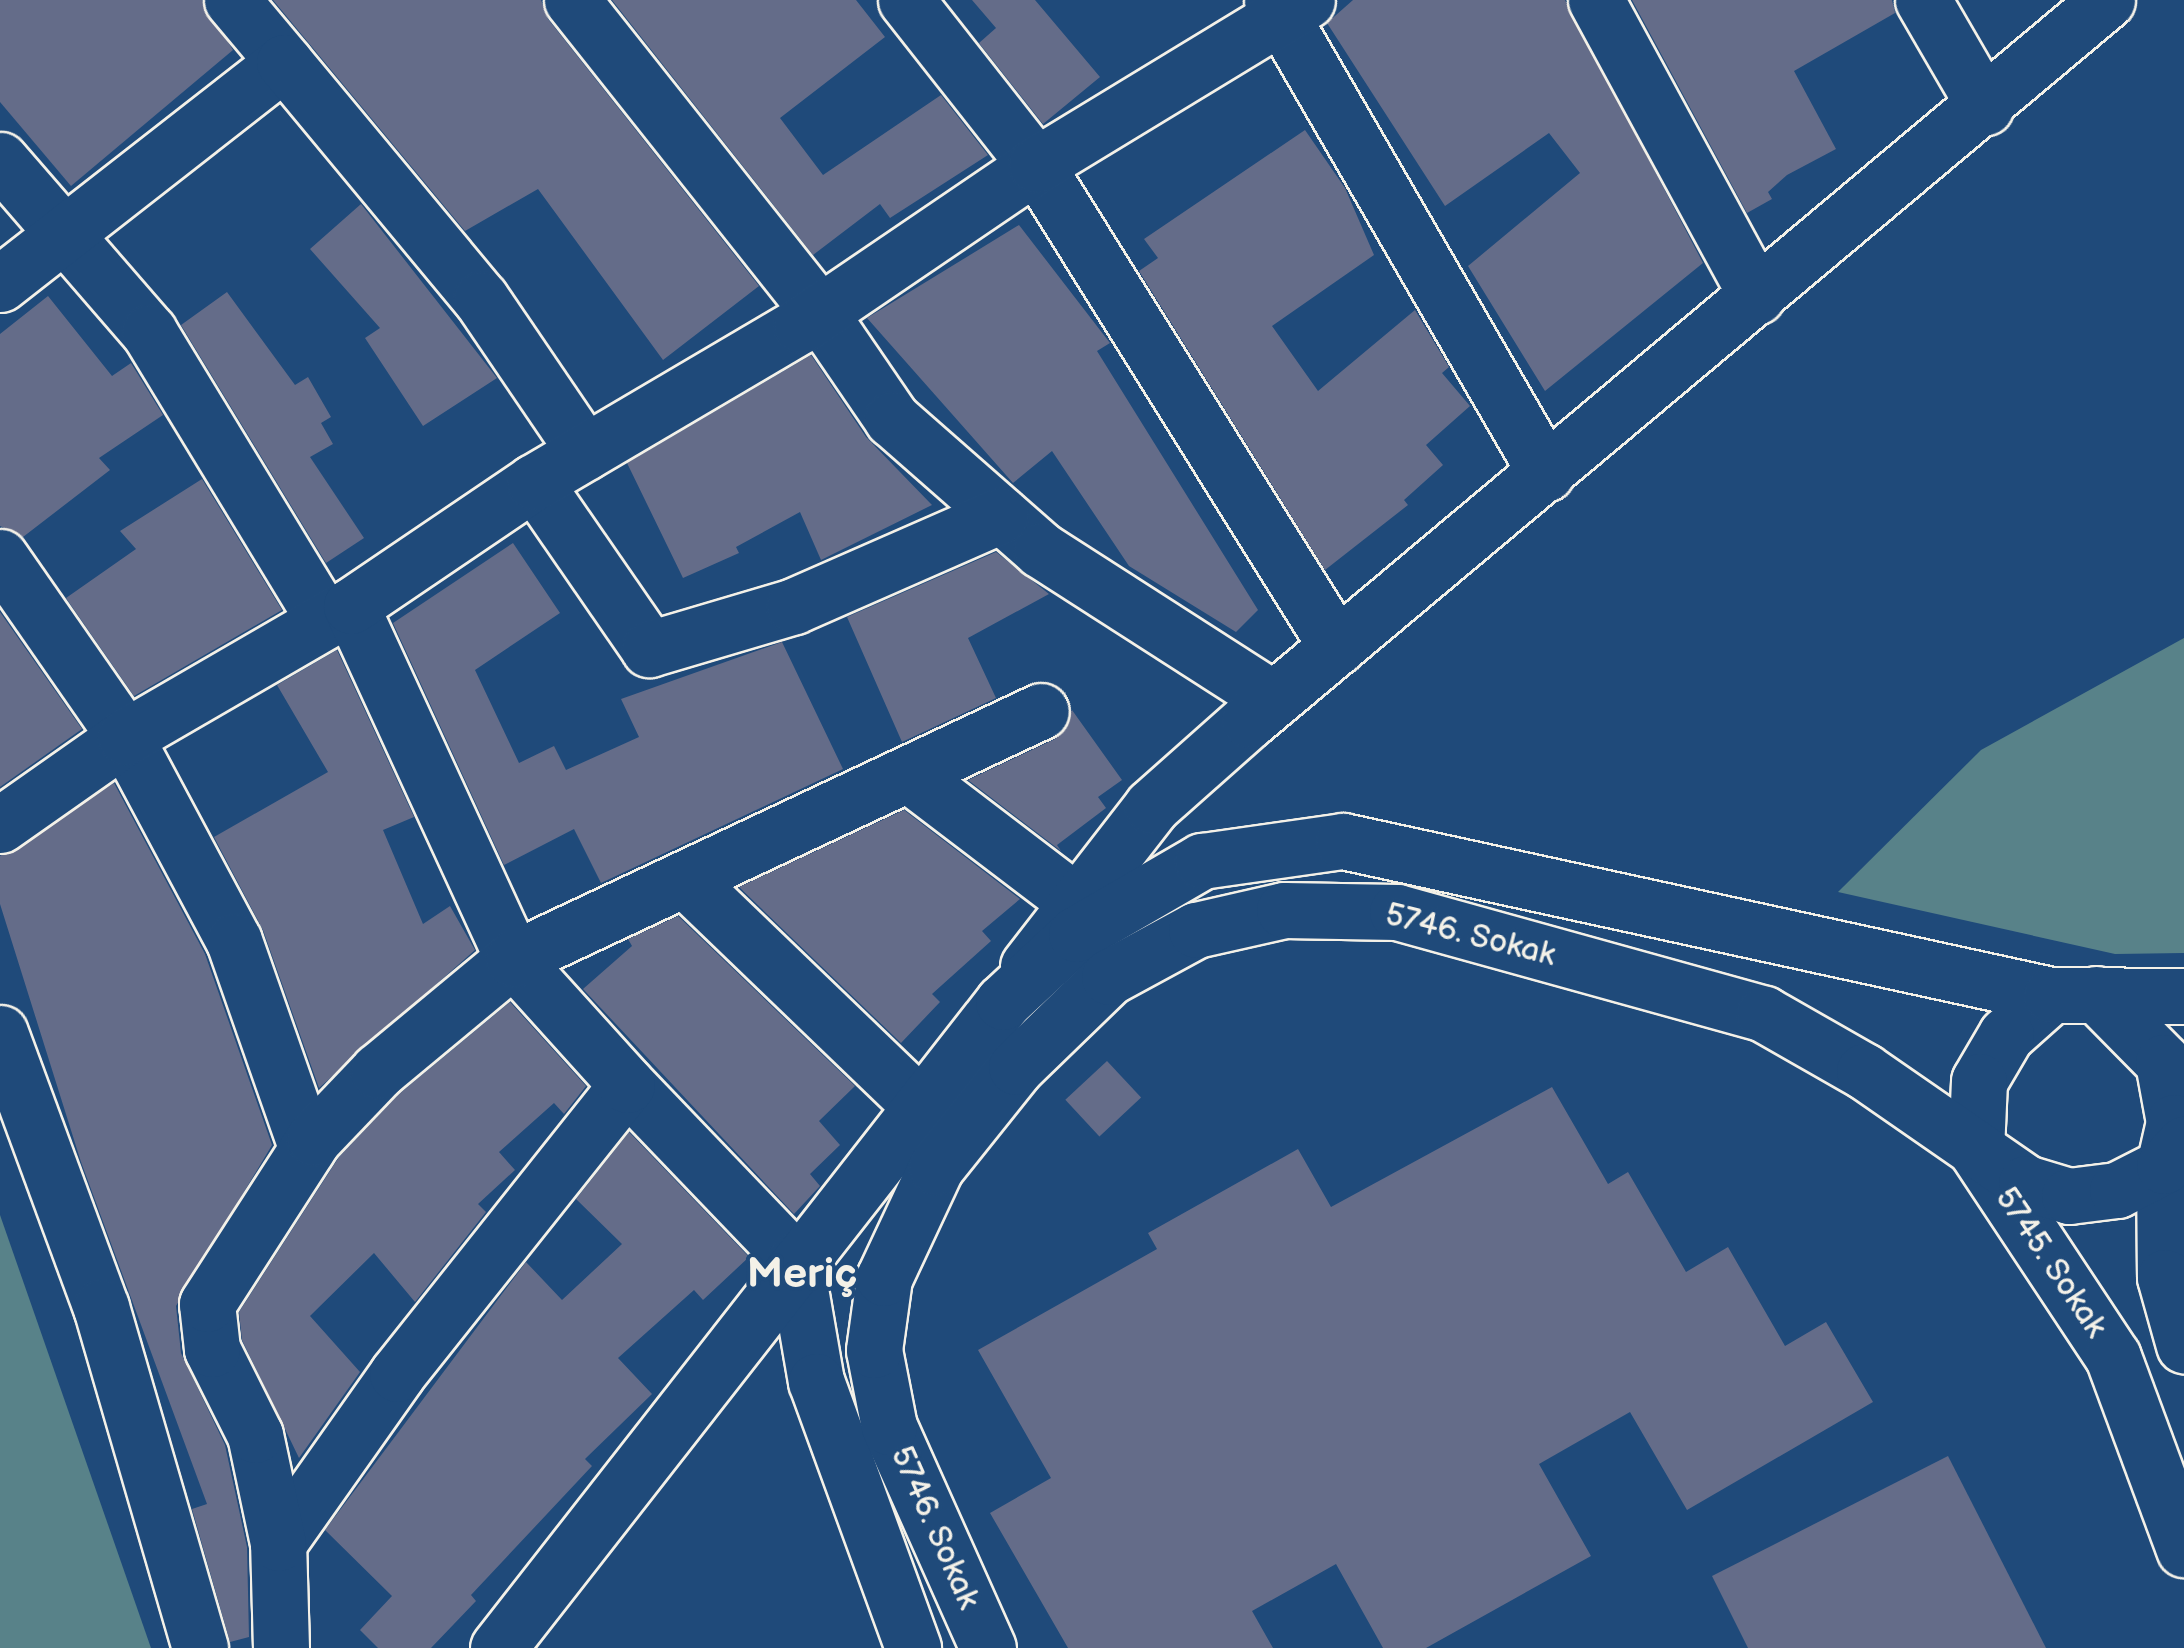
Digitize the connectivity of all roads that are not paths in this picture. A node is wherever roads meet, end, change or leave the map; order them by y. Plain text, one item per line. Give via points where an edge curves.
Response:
1 (232, 0) edge
2 (572, 0) edge
3 (906, 0) edge
4 (1596, 0) edge
5 (1923, 0) edge
6 (2107, 0) edge
7 (1288, 5) edge
8 (284, 62) junction
9 (1984, 106) junction
10 (0, 160) edge
11 (1036, 165) junction
12 (62, 236) junction
13 (0, 284) edge
14 (1757, 296) junction
15 (820, 312) junction
16 (585, 452) junction
17 (1546, 472) junction
18 (534, 482) junction
19 (1001, 515) junction
20 (0, 558) edge
21 (338, 614) junction
22 (1337, 647) junction
23 (1273, 699) junction
24 (1040, 711) dead end
25 (126, 737) junction
26 (911, 776) junction
27 (0, 825) edge
28 (689, 883) junction
29 (1074, 902) junction
30 (513, 959) junction
31 (2074, 994) junction
32 (2184, 996) edge
33 (1003, 1002) junction
34 (0, 1034) edge
35 (627, 1085) junction
36 (918, 1102) junction
37 (307, 1148) junction
38 (1976, 1150) junction
39 (2174, 1155) edge
40 (795, 1260) junction
41 (2184, 1345) edge
42 (278, 1543) junction
43 (2184, 1549) edge
44 (200, 1648) edge
45 (281, 1648) edge
46 (498, 1648) edge
47 (913, 1648) edge
48 (988, 1648) edge

1 - 8 street
2 - 15 street
3 - 11 street
4 - 14 street
5 - 9 street
6 - 9 street
7 - 11 street
7 - 17 street
8 - 12 street
8 - 16 street via 481,299
9 - 14 street
10 - 12 street
11 - 15 street
11 - 22 street
12 - 13 street
12 - 21 street via 148,332
14 - 17 street
15 - 16 street
15 - 19 street via 892,419
16 - 18 street
17 - 22 street
18 - 19 street via 649,649 794,606
18 - 21 street
19 - 23 street via 1041,550
20 - 25 street
21 - 25 street
21 - 30 street
22 - 23 street
23 - 29 street via 1152,806
24 - 26 street
25 - 27 street
25 - 37 street via 234,941
26 - 28 street
26 - 29 street
28 - 30 street
28 - 36 street
29 - 33 street
30 - 35 street
30 - 37 street via 378,1071
31 - 32 street, 5746. Sokak
31 - 33 street, 5746. Sokak via 1343,841 1202,862 1076,934
31 - 38 street via 2006,1034 1978,1081
31 - 39 street via 2162,1062
33 - 36 street
34 - 44 street via 101,1306
35 - 40 street
35 - 42 street via 398,1374
36 - 40 street
37 - 42 street via 207,1304 212,1349 255,1435
38 - 39 street, 5746. Sokak via 2026,1183 2069,1196 2117,1190
38 - 43 street, 5745. Sokak via 2114,1357
38 - 48 street, 5746. Sokak via 1764,1014 1397,912 1284,910 1196,930 1108,977 1016,1067 936,1166 884,1278 874,1350 889,1428
39 - 41 street via 2165,1277
40 - 46 street
40 - 47 street via 816,1382
42 - 45 street

